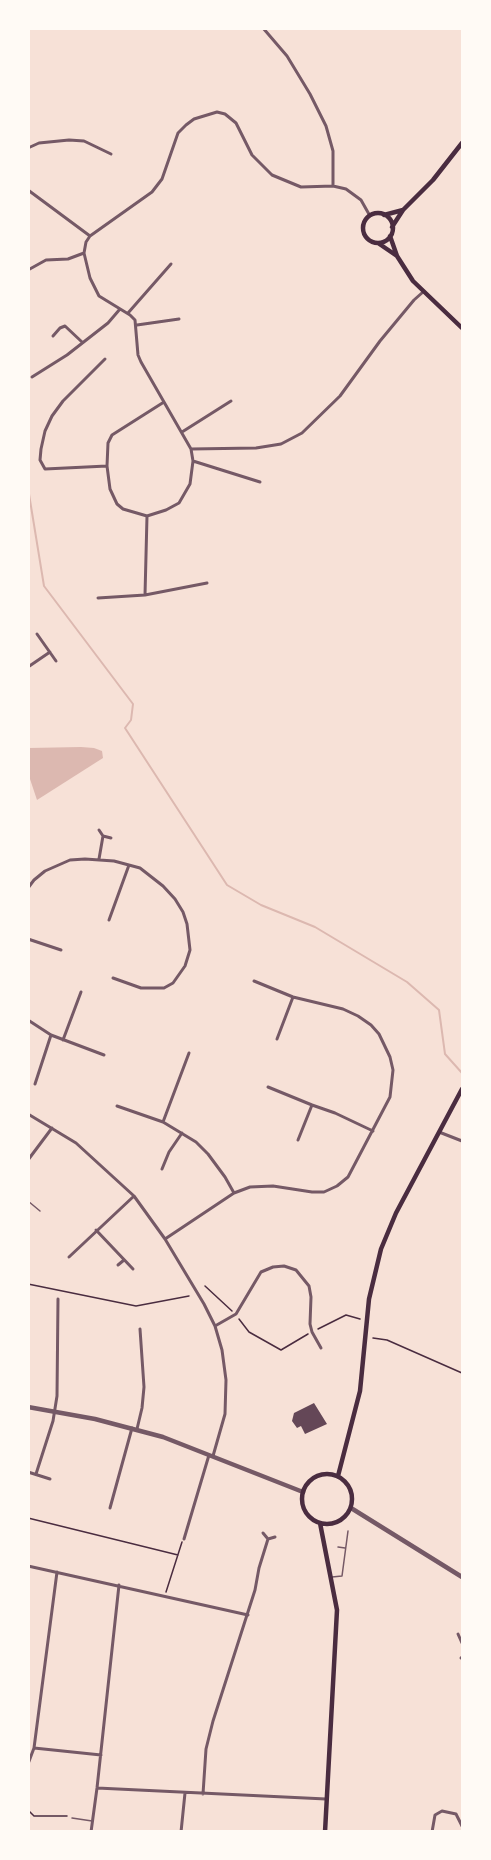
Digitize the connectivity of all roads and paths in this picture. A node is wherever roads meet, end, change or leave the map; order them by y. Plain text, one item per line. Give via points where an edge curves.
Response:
1 (263, 28) edge
2 (462, 142) edge
3 (28, 148) edge
4 (111, 154) dead end
5 (333, 186) junction
6 (28, 190) edge
7 (404, 210) junction
8 (384, 215) junction
9 (370, 216) junction
10 (393, 227) junction
11 (90, 236) junction
12 (390, 236) junction
13 (378, 243) junction
14 (84, 253) junction
15 (397, 256) junction
16 (171, 264) dead end
17 (28, 270) edge
18 (424, 292) junction
19 (120, 309) junction
20 (128, 313) junction
21 (179, 319) dead end
22 (137, 325) junction
23 (462, 328) edge
24 (53, 336) dead end
25 (82, 342) junction
26 (105, 359) dead end
27 (32, 377) dead end
28 (231, 401) dead end
29 (164, 402) junction
30 (182, 432) junction
31 (191, 449) junction
32 (193, 461) junction
33 (107, 466) junction
34 (260, 482) dead end
35 (147, 516) junction
36 (207, 583) dead end
37 (145, 596) junction
38 (98, 598) dead end
39 (37, 634) dead end
40 (50, 652) junction
41 (56, 661) dead end
42 (28, 667) edge
43 (99, 830) dead end
44 (103, 836) junction
45 (111, 838) dead end
46 (99, 859) junction
47 (129, 865) junction
48 (28, 888) edge
49 (109, 920) dead end
50 (28, 939) edge
51 (61, 950) dead end
52 (113, 978) dead end
53 (254, 981) dead end
54 (81, 992) dead end
55 (292, 997) junction
56 (28, 1020) edge
57 (51, 1035) junction
58 (278, 1039) dead end
59 (63, 1040) junction
60 (189, 1053) dead end
61 (104, 1055) dead end
62 (35, 1084) dead end
63 (268, 1087) dead end
64 (462, 1089) edge
65 (312, 1105) junction
66 (117, 1106) dead end
67 (28, 1114) edge
68 (163, 1122) junction
69 (52, 1128) junction
70 (373, 1131) junction
71 (439, 1132) junction
72 (182, 1133) junction
73 (298, 1140) dead end
74 (462, 1141) edge
75 (28, 1160) edge
76 (162, 1169) dead end
77 (234, 1193) junction
78 (134, 1196) junction
79 (28, 1201) edge
80 (40, 1211) dead end
81 (96, 1230) junction
82 (165, 1239) junction
83 (69, 1257) dead end
84 (124, 1260) junction
85 (118, 1265) dead end
86 (134, 1269) dead end
87 (28, 1284) edge
88 (205, 1286) dead end
89 (189, 1296) dead end
90 (58, 1299) dead end
91 (236, 1314) junction
92 (367, 1320) junction
93 (215, 1326) junction
94 (140, 1329) dead end
95 (312, 1332) junction
96 (366, 1338) junction
97 (321, 1348) dead end
98 (462, 1373) edge
99 (28, 1407) edge
100 (55, 1411) junction
101 (134, 1429) junction
102 (211, 1455) junction
103 (28, 1472) edge
104 (36, 1474) junction
105 (338, 1476) junction
106 (51, 1479) dead end
107 (303, 1492) junction
108 (110, 1508) dead end
109 (351, 1508) junction
110 (28, 1518) edge
111 (320, 1523) junction
112 (348, 1531) dead end
113 (263, 1533) dead end
114 (275, 1537) dead end
115 (184, 1539) joint
116 (268, 1539) junction
117 (338, 1547) dead end
118 (345, 1548) junction
119 (178, 1555) junction
120 (28, 1566) edge
121 (57, 1572) junction
122 (462, 1577) edge
123 (331, 1578) junction
124 (119, 1585) junction
125 (165, 1596) junction
126 (248, 1615) junction
127 (458, 1634) dead end
128 (462, 1643) edge
129 (34, 1748) junction
130 (101, 1755) junction
131 (28, 1764) edge
132 (98, 1788) junction
133 (185, 1793) junction
134 (203, 1794) junction
135 (326, 1799) junction
136 (28, 1810) edge
137 (72, 1818) joint
138 (93, 1822) junction
139 (462, 1826) edge
140 (91, 1832) edge
141 (181, 1832) edge
142 (325, 1832) edge
143 (432, 1832) edge

1 - 5 street via 287,56 326,126 333,151
2 - 7 main road
3 - 4 street via 46,141 84,141
5 - 9 street via 356,195
5 - 11 street via 301,187 272,175 252,155 231,117 217,112 207,114 194,118 178,134 167,168 152,192
6 - 11 street
7 - 8 main road
7 - 10 main road
8 - 9 main road
8 - 10 main road
9 - 13 main road via 364,223 364,233
10 - 12 main road
11 - 14 street
12 - 13 main road
12 - 15 main road
13 - 15 main road
14 - 17 street via 68,259 46,260
14 - 19 street via 95,291
15 - 18 main road
16 - 20 street
18 - 23 main road
18 - 31 street via 380,341 340,396 302,433 281,444 256,448
19 - 20 street
19 - 25 street
20 - 22 street
21 - 22 street
22 - 29 street via 138,355
24 - 25 street via 65,326
25 - 27 street
26 - 33 street via 52,416 40,458 48,470
28 - 30 street
29 - 30 street
29 - 33 street via 112,435
30 - 31 street
31 - 32 street
32 - 34 street
32 - 35 street via 190,484 179,503
33 - 35 street via 117,504
35 - 37 street
36 - 37 street
37 - 38 street
39 - 40 street
40 - 41 street
40 - 42 street
43 - 44 street
44 - 45 street
44 - 46 street
46 - 47 street
46 - 48 street via 70,860 34,880
47 - 49 street
47 - 52 street via 153,876 174,899 187,924 189,950 185,966 168,987 141,988
50 - 51 street
53 - 55 street
54 - 59 street
55 - 58 street
55 - 70 street via 358,1016 386,1045 393,1071 392,1085
56 - 57 street
57 - 59 street
57 - 62 street
59 - 61 street
60 - 68 street
63 - 65 street
64 - 71 main road
65 - 70 street
65 - 73 street
66 - 68 street
67 - 69 street
68 - 72 street
69 - 75 street
69 - 78 street via 76,1143
70 - 77 street via 348,1177 324,1192 261,1185
71 - 74 street
71 - 92 main road via 381,1250
72 - 76 street via 168,1152
72 - 77 street via 208,1154
77 - 82 street
78 - 81 street
78 - 82 street
79 - 80 lane
81 - 83 street
81 - 84 street
82 - 93 street
84 - 85 street
84 - 86 street
87 - 89 path via 136,1306
88 - 91 path
90 - 100 street
91 - 93 street
91 - 95 path via 249,1332 281,1350
91 - 95 street via 261,1272 285,1266 296,1270 309,1286
92 - 95 path via 346,1315
92 - 96 main road
93 - 102 street via 222,1350 226,1396 221,1432
94 - 101 street via 144,1387
95 - 97 street
96 - 98 path via 387,1340
96 - 105 main road via 360,1390
99 - 100 street
100 - 101 street
100 - 104 street
101 - 102 street
101 - 108 street
102 - 107 street
102 - 115 street
103 - 104 street
104 - 106 street
105 - 107 main road via 319,1475
105 - 109 main road via 348,1484
107 - 111 main road via 303,1507
109 - 111 main road via 342,1520
109 - 122 street
110 - 119 path
111 - 123 main road
112 - 118 lane
113 - 116 street
114 - 116 street
115 - 119 path
116 - 126 street
117 - 118 lane
118 - 123 lane via 342,1576
119 - 125 path
120 - 121 street
121 - 124 street
121 - 129 street
123 - 135 main road via 337,1630
124 - 125 street
124 - 130 street
125 - 126 street
126 - 134 street via 213,1721
127 - 128 street
129 - 130 street
129 - 131 street
130 - 132 street
132 - 133 street
132 - 138 street
133 - 134 street
133 - 141 street
134 - 135 street
135 - 142 main road
136 - 137 path via 34,1816
137 - 138 lane
138 - 140 street
139 - 143 street via 456,1814 442,1811 435,1815

